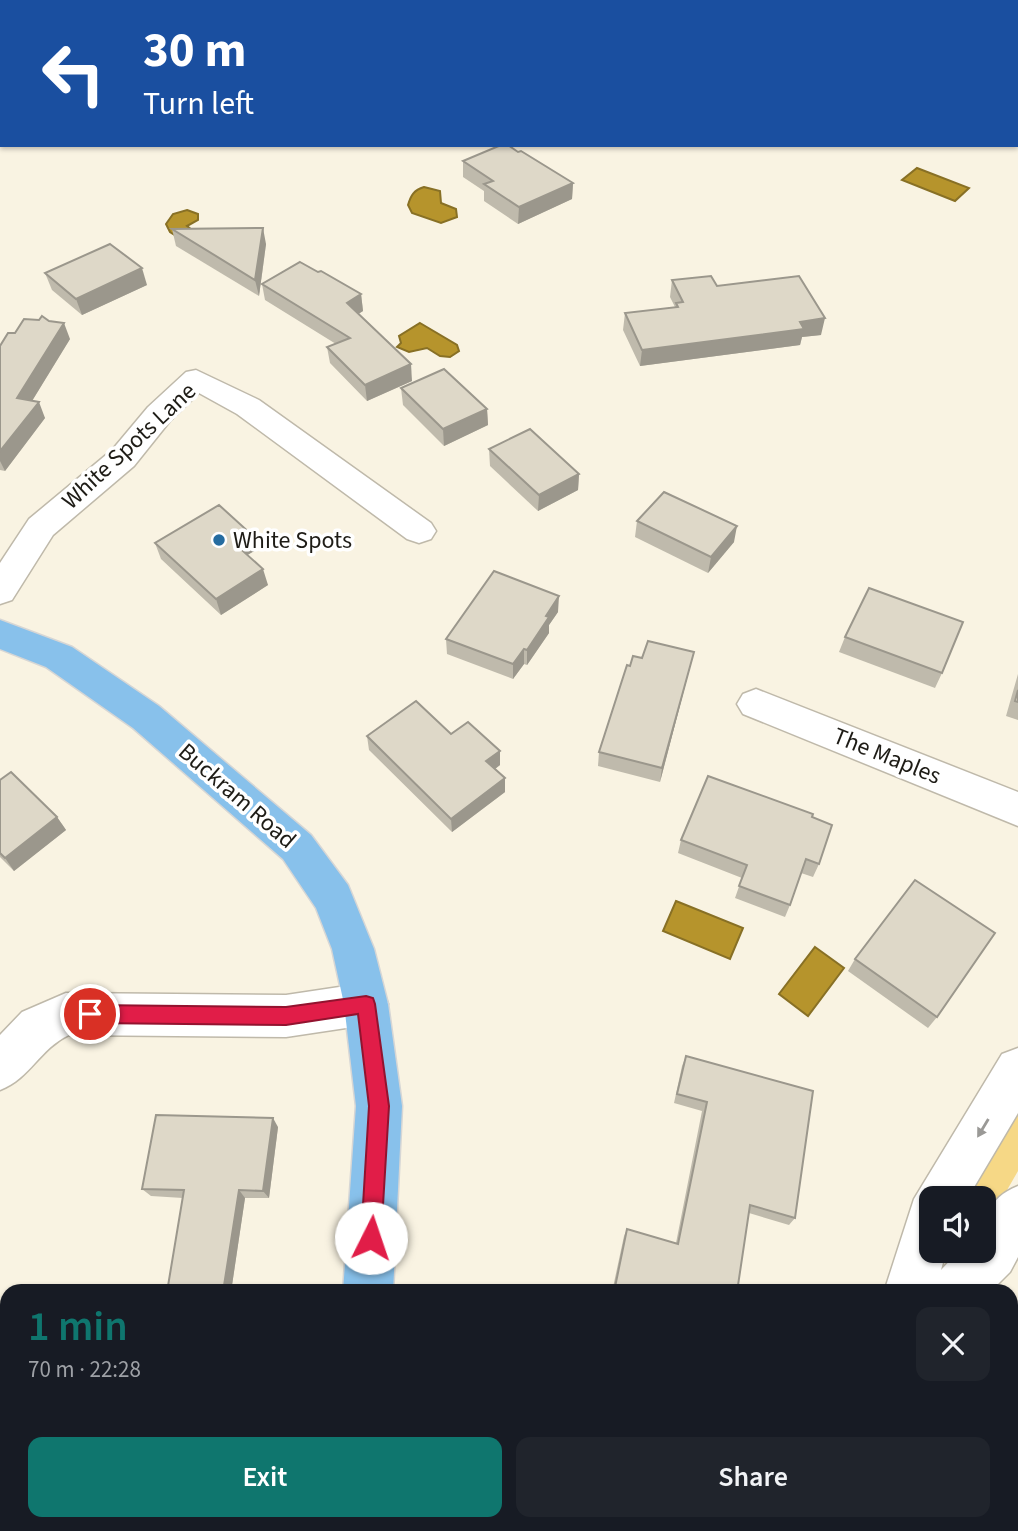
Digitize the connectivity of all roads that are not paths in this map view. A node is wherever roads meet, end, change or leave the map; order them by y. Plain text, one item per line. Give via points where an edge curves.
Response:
1 (419, 531) dead end
2 (0, 591) edge
3 (0, 634) edge
4 (757, 704) dead end
5 (1018, 809) edge
6 (366, 1004) junction
7 (0, 1068) edge
8 (1018, 1070) edge
9 (948, 1186) edge
10 (1018, 1210) edge
11 (919, 1257) edge
12 (368, 1284) edge
13 (911, 1284) edge
14 (962, 1284) edge

1 - 2 street, White Spots Lane via 248,407 196,379 123,458 41,527
3 - 6 main road, Buckram Road via 59,657 146,717 297,847 333,898 353,949
4 - 5 street, The Maples
6 - 7 street via 286,1016 66,1014 38,1027
6 - 12 main road, Buckram Road via 379,1106
8 -> 9 street
10 - 14 street via 992,1254
11 - 13 street

